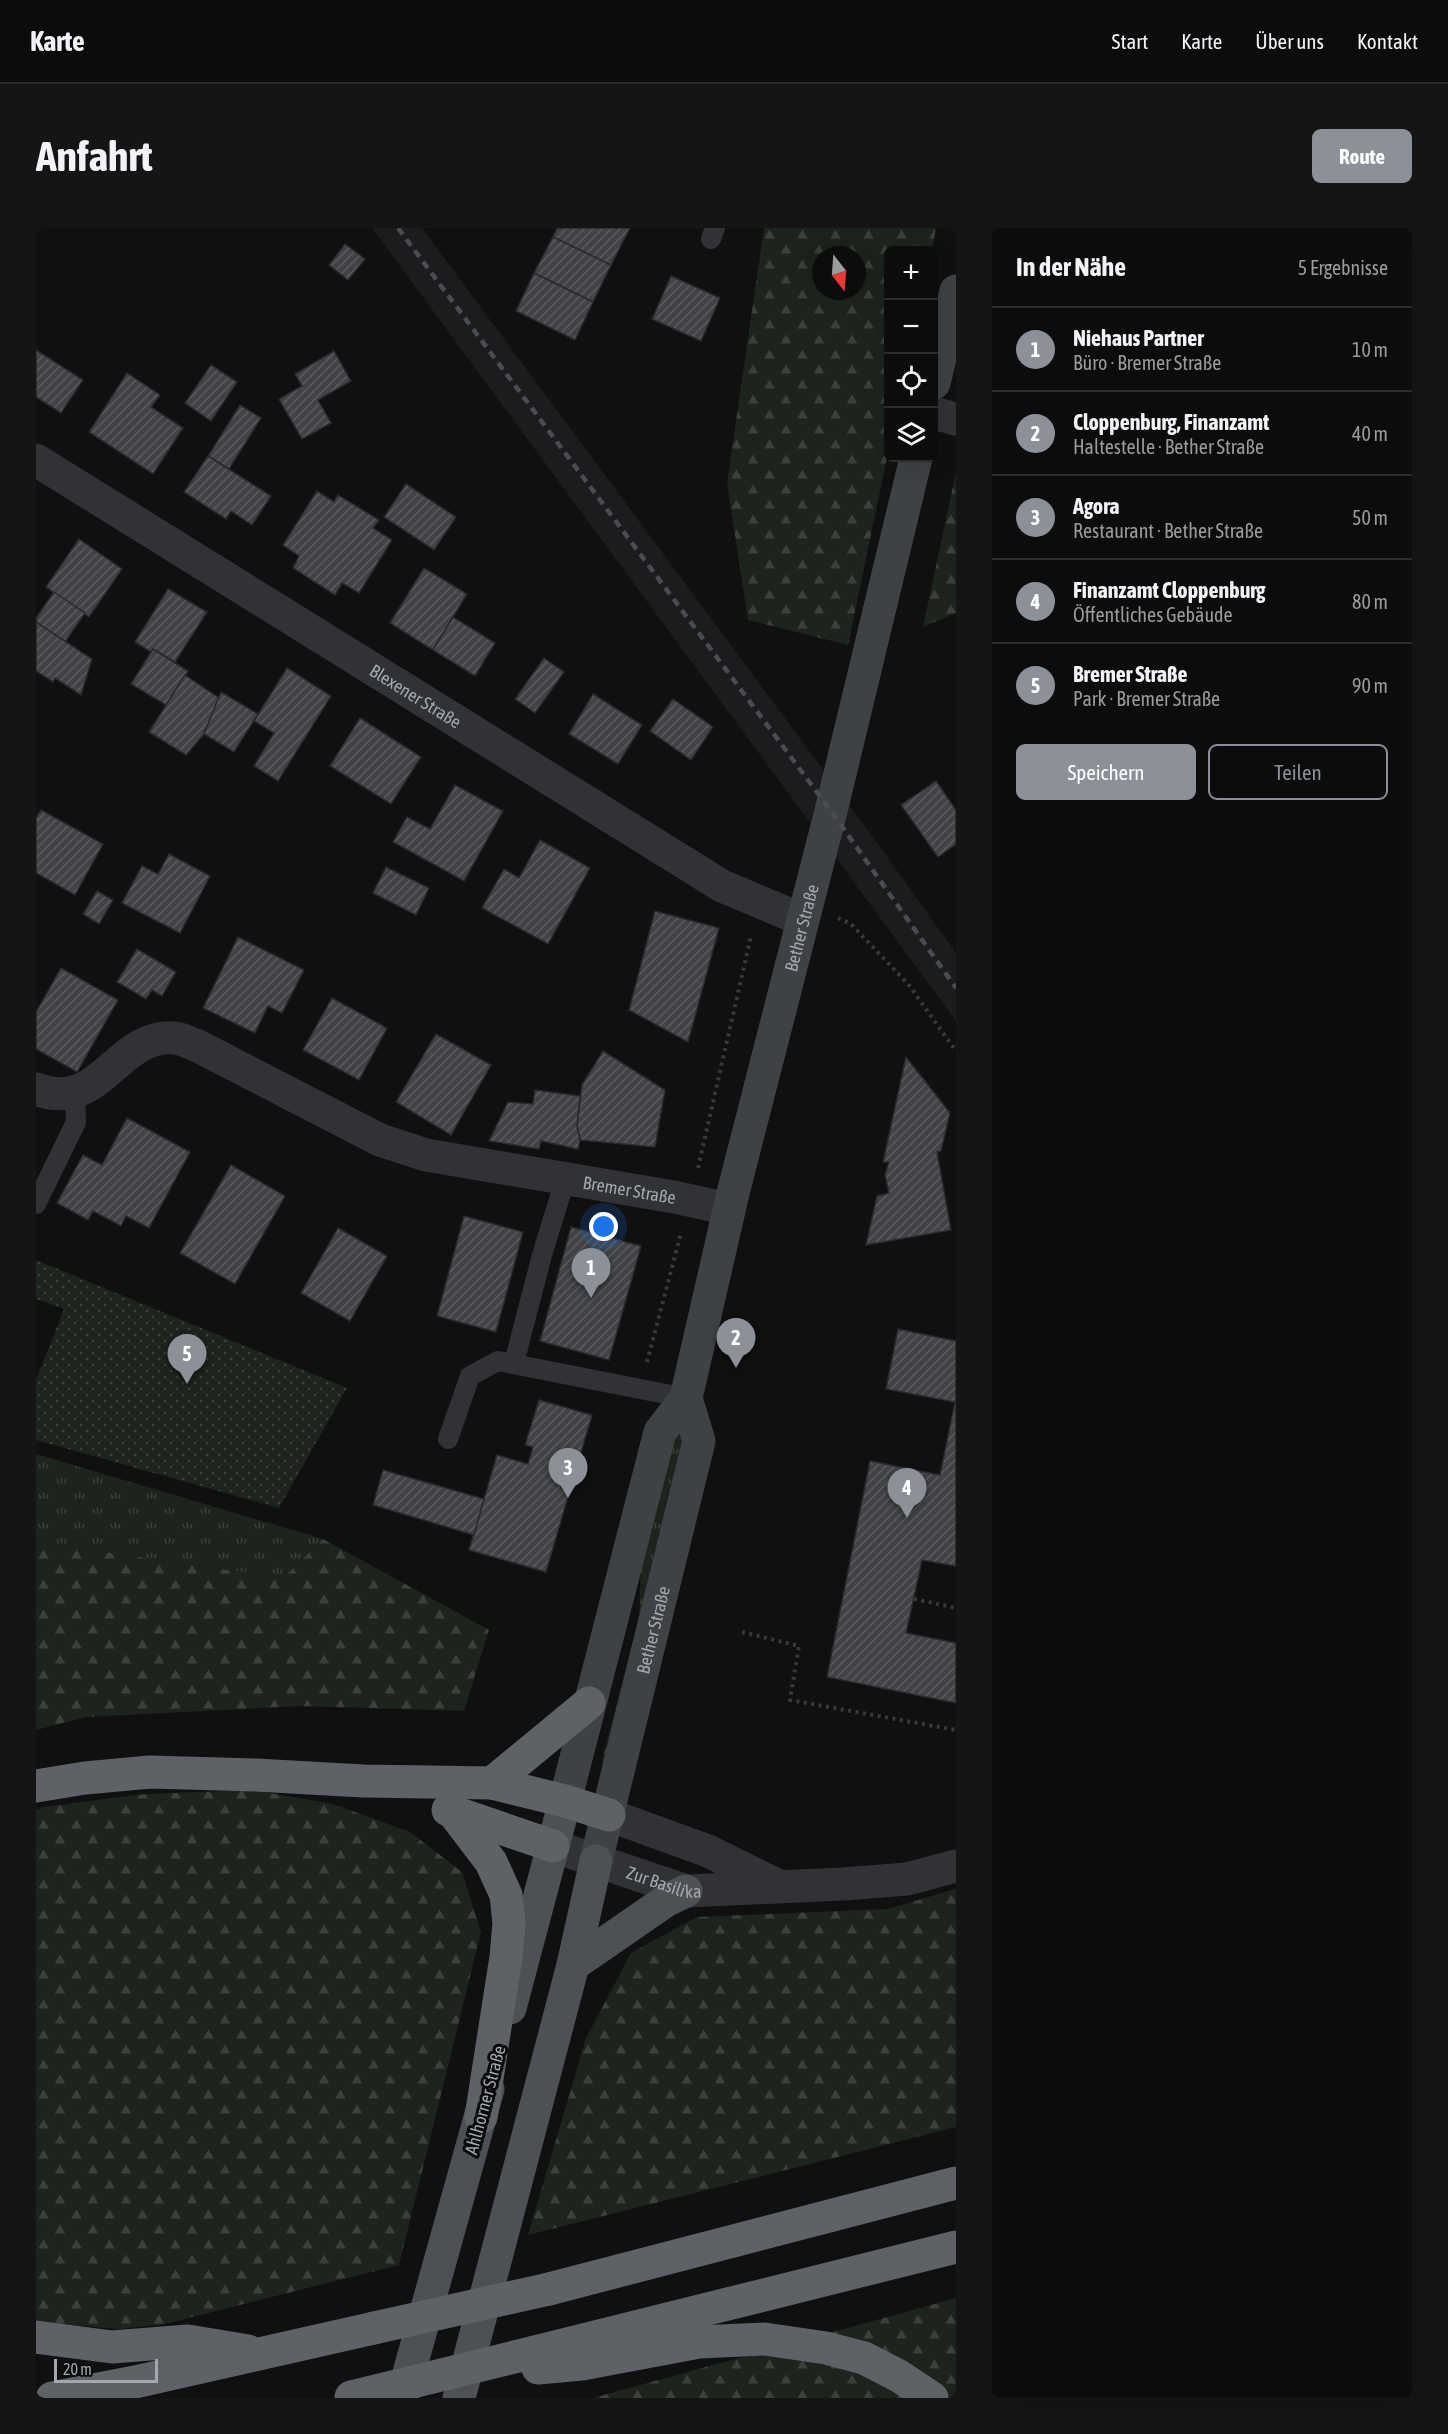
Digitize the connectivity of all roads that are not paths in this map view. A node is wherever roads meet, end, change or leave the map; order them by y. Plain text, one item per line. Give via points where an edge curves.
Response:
1 (956, 291) edge
2 (938, 363) edge
3 (938, 414) edge
4 (956, 419) edge
5 (36, 460) edge
6 (915, 462) edge
7 (805, 911) junction
8 (36, 1089) edge
9 (75, 1093) junction
10 (565, 1180) junction
11 (36, 1204) edge
12 (729, 1209) junction
13 (514, 1363) junction
14 (686, 1398) junction
15 (448, 1439) dead end
16 (589, 1703) junction
17 (363, 1781) junction
18 (492, 1783) junction
19 (36, 1786) edge
20 (565, 1801) junction
21 (453, 1812) junction
22 (609, 1815) junction
23 (553, 1846) junction
24 (596, 1861) junction
25 (956, 1866) edge
26 (778, 1886) junction
27 (686, 1891) junction
28 (573, 1965) junction
29 (481, 2117) junction
30 (956, 2183) edge
31 (956, 2247) edge
32 (36, 2337) edge
33 (265, 2353) junction
34 (533, 2361) junction
35 (457, 2386) edge
36 (52, 2398) edge
37 (349, 2398) edge
38 (402, 2398) edge
39 (932, 2398) edge

1 - 2 street
3 - 4 street
5 - 7 street, Blexener Straße via 712,879 760,903
6 - 7 street, Bether Straße
7 - 12 street, Bether Straße
8 - 9 street via 57,1095
9 - 10 street, Bremer Straße via 97,1082 116,1062 151,1041 174,1038 196,1045 380,1140 426,1155
9 - 11 lane via 75,1122
10 - 12 street, Bremer Straße
10 - 13 lane
12 - 14 street, Bether Straße
13 - 14 lane
13 - 15 lane via 498,1360 470,1376
14 - 16 street, Bether Straße via 660,1432
14 - 22 street, Bether Straße via 699,1441
16 - 18 highway
16 - 20 street, Bether Straße
17 - 18 highway
17 - 19 highway via 150,1772
17 - 21 highway
18 - 20 highway
20 - 22 highway
20 - 23 main road, Ahlhorner Straße
21 - 23 highway
21 - 29 highway via 491,1862 506,1894 509,1923
22 - 24 street, Bether Straße
22 - 26 street, Zur Basilika via 708,1851
23 - 24 street, Zur Basilika
23 - 29 main road, Ahlhorner Straße
24 - 27 street, Zur Basilika
24 - 28 main road
25 - 26 street, Zur Basilika via 907,1879
26 - 27 street, Zur Basilika
27 - 28 main road
28 - 35 main road
29 - 38 main road, Ahlhorner Straße
30 - 33 highway, bridge via 549,2289
31 - 34 highway
32 - 33 highway via 112,2347 188,2341
33 - 36 highway
34 - 35 highway, bridge
34 - 39 highway via 582,2364 699,2342 765,2339 864,2358
35 - 37 highway, bridge

